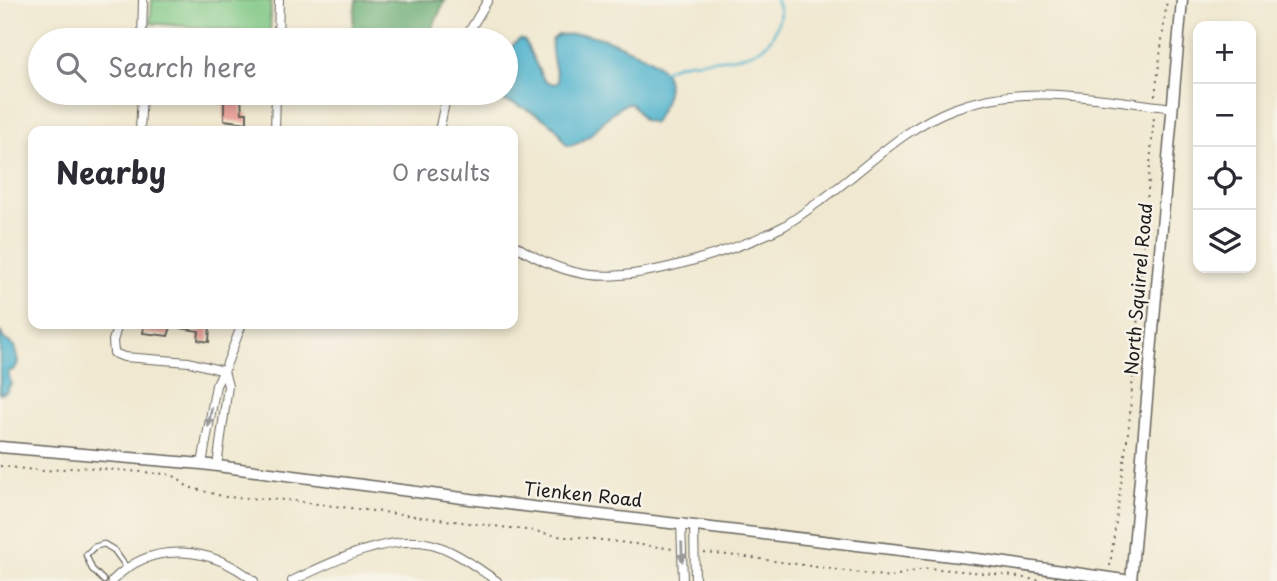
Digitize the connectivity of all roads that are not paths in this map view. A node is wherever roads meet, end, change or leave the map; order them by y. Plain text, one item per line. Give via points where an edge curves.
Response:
1 (143, 0) edge
2 (279, 0) edge
3 (488, 0) edge
4 (1182, 0) edge
5 (142, 28) edge
6 (278, 28) edge
7 (471, 28) edge
8 (142, 105) edge
9 (276, 105) edge
10 (444, 105) edge
11 (1173, 108) junction
12 (141, 126) edge
13 (275, 126) edge
14 (440, 126) edge
15 (518, 247) edge
16 (117, 329) edge
17 (240, 329) edge
18 (224, 371) junction
19 (0, 447) edge
20 (202, 464) junction
21 (217, 466) junction
22 (681, 523) junction
23 (694, 525) junction
24 (127, 568) junction
25 (104, 581) edge
26 (112, 581) edge
27 (254, 581) edge
28 (292, 581) edge
29 (497, 581) edge
30 (683, 581) edge
31 (695, 581) edge
32 (1130, 581) edge

1 - 5 street
2 - 6 street
3 - 7 street
4 - 11 street, North Squirrel Road
8 - 12 street
9 - 13 street
10 - 14 street
11 - 15 street via 1027,94 954,108 908,132 785,225 675,265 620,276 590,275 561,269
11 - 32 street, North Squirrel Road
16 - 18 street via 114,353 124,357 188,362
17 - 18 street
18 -> 20 street via 216,384
18 - 21 street via 228,386
19 - 20 street, Tienken Road
20 - 21 street, Tienken Road
21 - 22 street, Tienken Road
22 - 23 street, Tienken Road
22 -> 30 street
23 - 31 street
23 - 32 street, Tienken Road
24 - 25 lane via 114,550 104,544 94,547 86,555
24 - 26 street
24 - 27 street via 154,555 188,552 223,561
28 - 29 street via 379,545 409,541 439,547

